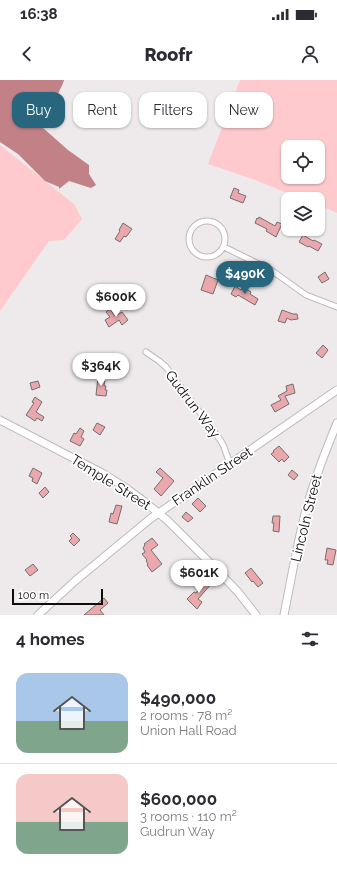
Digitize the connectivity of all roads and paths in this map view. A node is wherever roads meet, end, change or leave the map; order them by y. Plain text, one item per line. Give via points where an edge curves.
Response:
1 (224, 247) junction
2 (337, 307) edge
3 (146, 352) dead end
4 (337, 390) edge
5 (0, 420) edge
6 (337, 423) edge
7 (230, 464) junction
8 (159, 513) junction
9 (38, 615) edge
10 (256, 615) edge
11 (284, 615) edge

1 - 1 street via 215,256 200,256 190,245 190,232 201,221 212,221 223,230 226,241
1 - 2 street via 271,270 306,295
3 - 7 street, Gudrun Way via 166,367 221,441
4 - 7 main road, Franklin Street
5 - 8 main road, Temple Street via 102,473
6 - 11 main road, Lincoln Street via 302,524
7 - 8 main road, Franklin Street
8 - 9 main road, Franklin Street via 75,581
8 - 10 main road, Temple Street via 219,572

